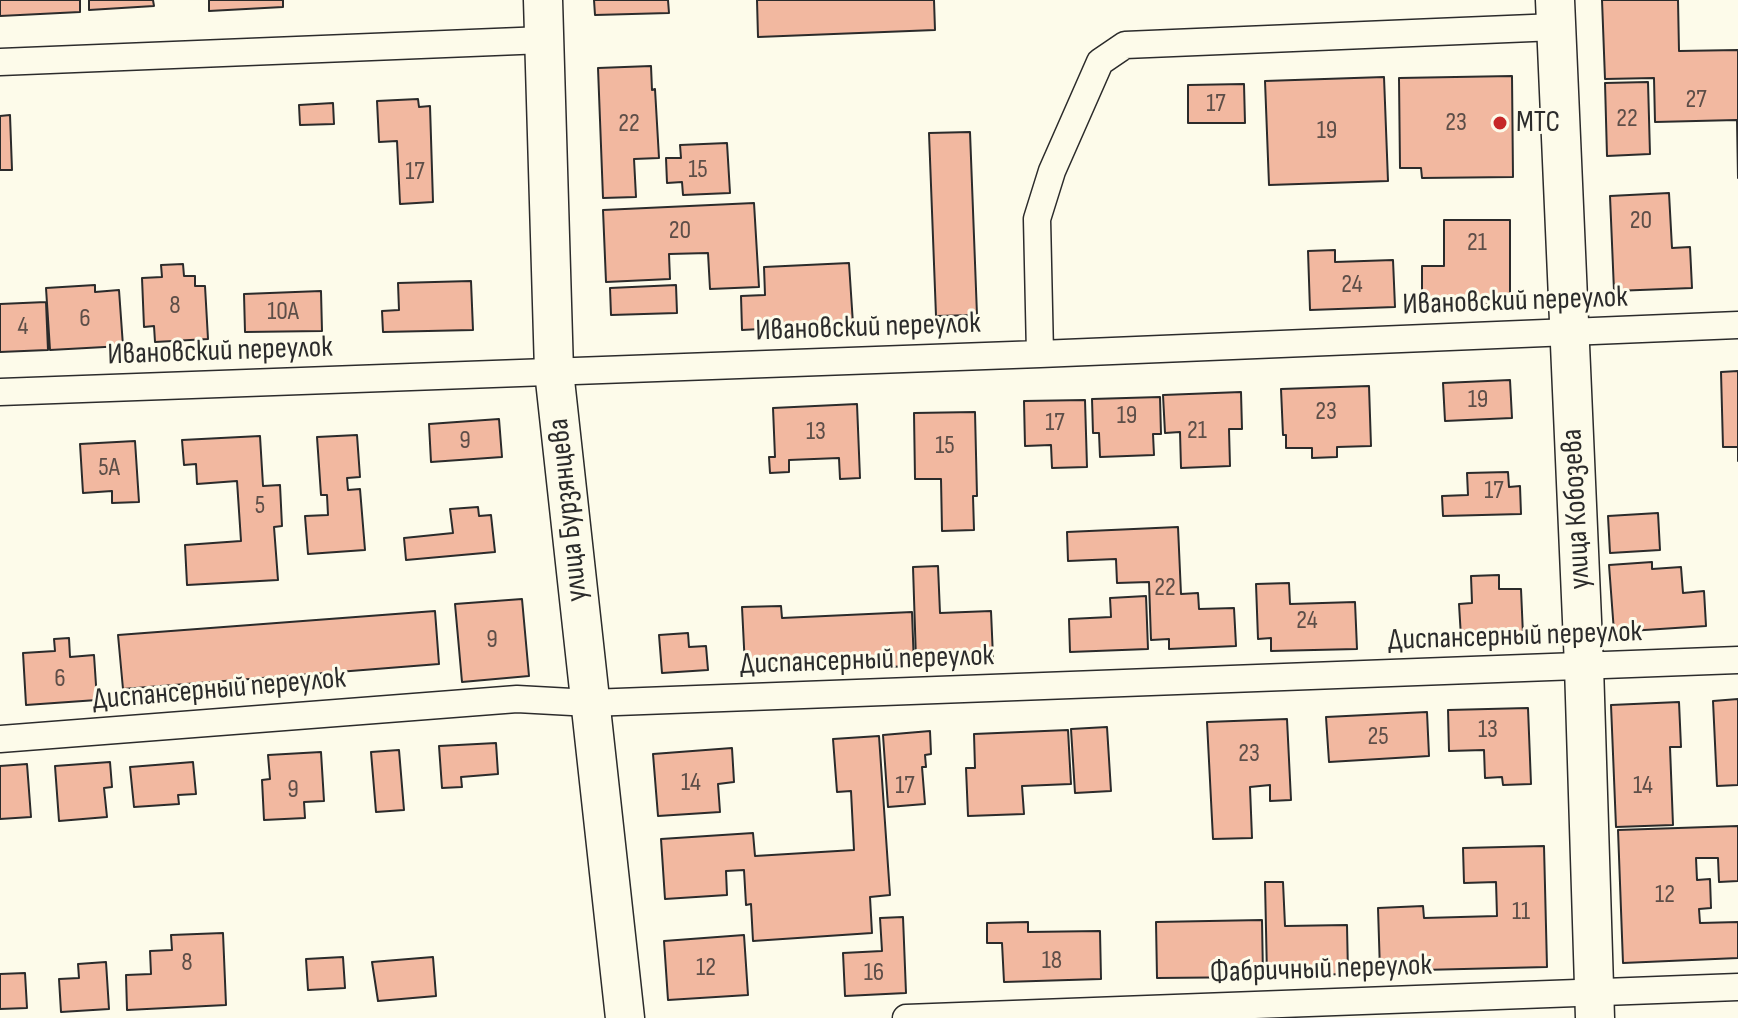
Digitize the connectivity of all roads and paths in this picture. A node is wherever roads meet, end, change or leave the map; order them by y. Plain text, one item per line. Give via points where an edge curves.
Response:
1 (543, 0) edge
2 (1555, 13) edge
3 (544, 40) junction
4 (0, 62) edge
5 (1738, 325) edge
6 (1570, 331) junction
7 (1040, 354) junction
8 (554, 371) junction
9 (0, 392) edge
10 (1738, 660) edge
11 (1584, 666) junction
12 (590, 703) junction
13 (0, 739) edge
14 (1738, 987) edge
15 (1595, 1005) edge
16 (625, 1018) edge
17 (906, 1018) edge

1 - 3 street, улица Бурзянцева
2 - 6 street, улица Кобозева
2 - 7 street via 1125,45 1100,62 1037,219
3 - 4 street
3 - 8 street, улица Бурзянцева
5 - 6 street, Ивановский переулок
6 - 7 street, Ивановский переулок
6 - 11 street, улица Кобозева
7 - 8 street, Ивановский переулок
8 - 9 street, Ивановский переулок
8 - 12 street, улица Бурзянцева
10 - 11 street, Диспансерный переулок
11 - 12 street, Диспансерный переулок
11 - 15 street, улица Кобозева
12 - 13 street, Диспансерный переулок via 517,699
12 - 16 street, улица Бурзянцева
14 - 15 street, Фабричный переулок
15 - 17 street, Фабричный переулок

